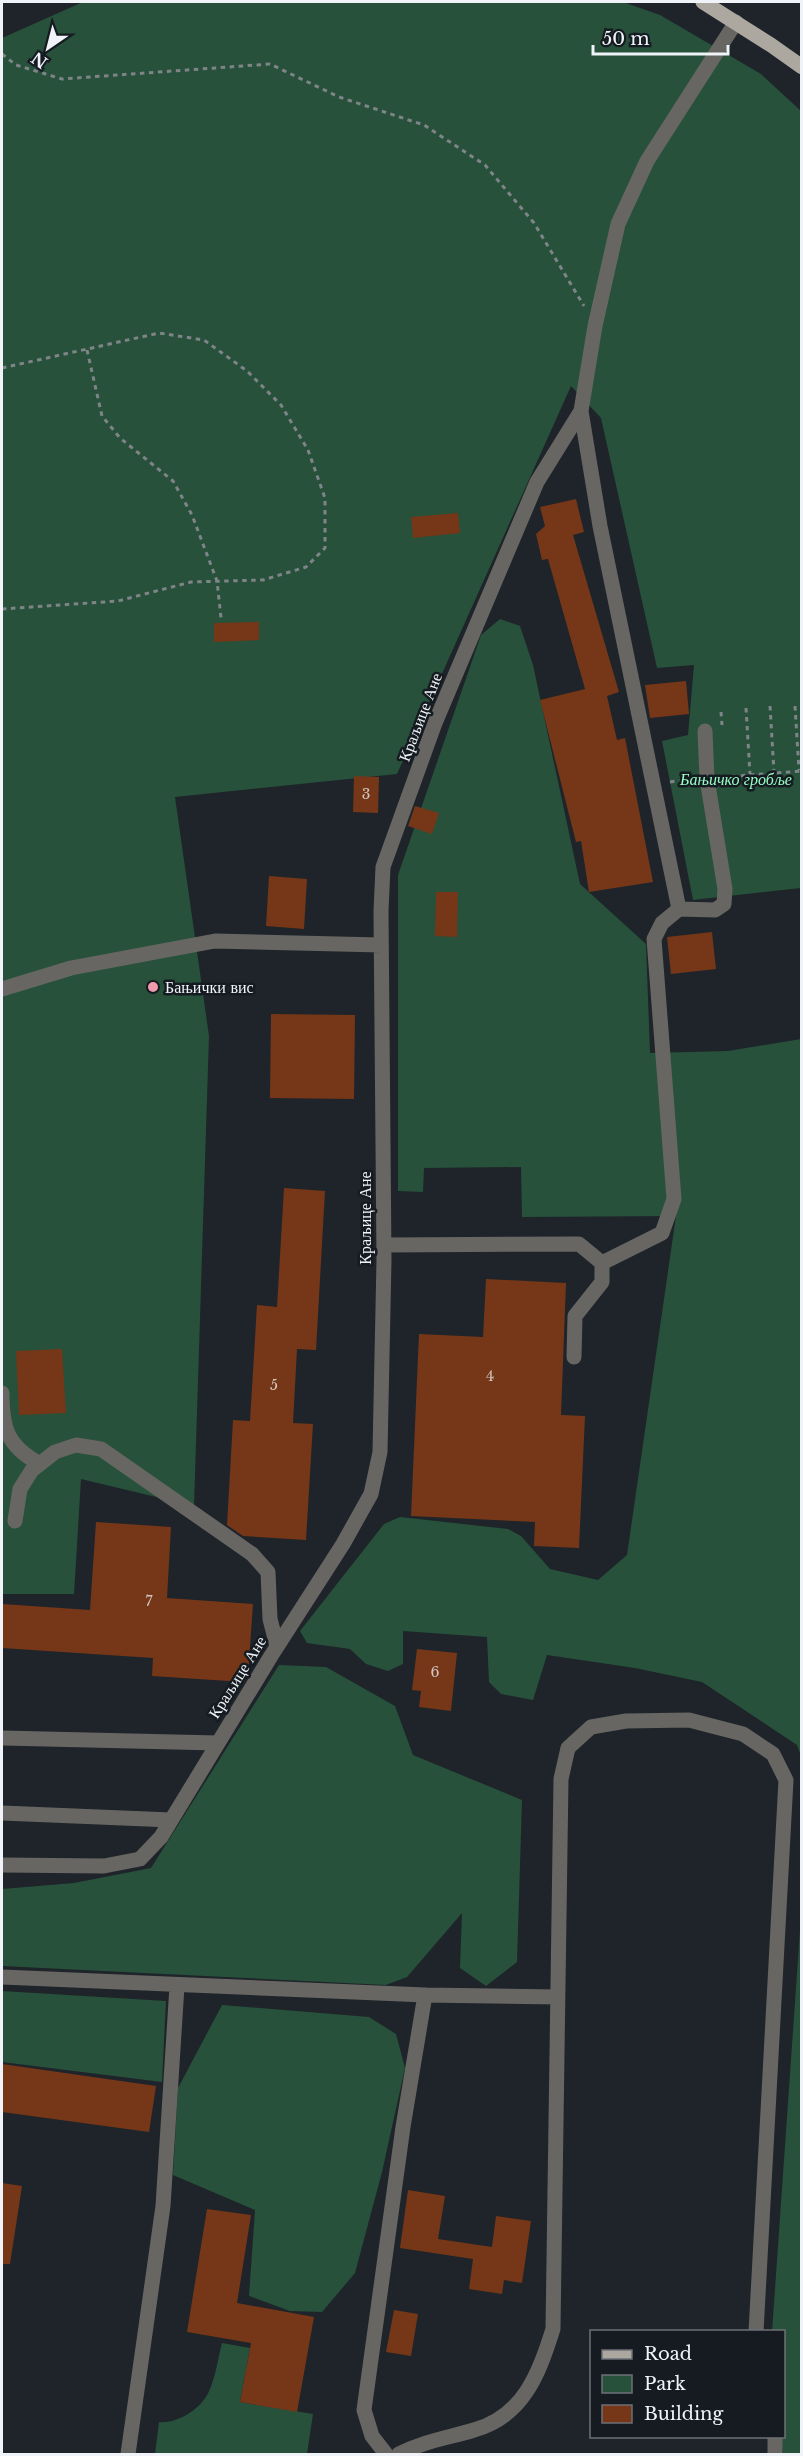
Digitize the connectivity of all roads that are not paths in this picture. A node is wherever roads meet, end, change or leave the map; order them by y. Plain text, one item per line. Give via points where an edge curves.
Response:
1 (703, 2) edge
2 (736, 22) junction
3 (801, 67) edge
4 (581, 411) junction
5 (705, 731) dead end
6 (679, 909) junction
7 (381, 945) junction
8 (2, 989) edge
9 (384, 1245) junction
10 (602, 1263) junction
11 (574, 1357) dead end
12 (2, 1392) edge
13 (40, 1464) junction
14 (15, 1521) dead end
15 (277, 1646) junction
16 (2, 1738) edge
17 (218, 1743) junction
18 (2, 1813) edge
19 (171, 1820) junction
20 (2, 1865) edge
21 (2, 1977) edge
22 (177, 1986) junction
23 (425, 1995) junction
24 (557, 1997) junction
25 (756, 2330) edge
26 (775, 2438) edge
27 (128, 2454) edge
28 (386, 2454) edge
29 (399, 2454) edge
30 (775, 2454) edge

1 - 2 main road
2 - 3 main road
2 - 4 street via 647,161 618,224
4 - 6 street via 600,526
4 - 7 street, Краљице Ане via 537,482 435,723 383,867
5 - 6 street via 707,777 724,904 715,910
6 - 10 street via 662,923 654,939 674,1199 662,1233
7 - 8 street via 215,941 71,968
7 - 9 street, Краљице Ане
9 - 10 street via 579,1244
9 - 15 street, Краљице Ане via 380,1452 371,1494
10 - 11 street via 602,1282 575,1316
12 - 13 street via 2,1416 10,1441
13 - 14 street via 21,1489
13 - 15 street via 55,1452 76,1445 101,1449 252,1554 268,1572 270,1619
15 - 17 street, Краљице Ане
16 - 17 street
17 - 19 street, Краљице Ане
18 - 19 street
19 - 20 street, Краљице Ане via 140,1860 104,1866
21 - 22 street
22 - 23 street
22 - 27 street via 163,2206
23 - 24 street
23 - 28 street via 364,2410 372,2436
24 - 25 street via 561,1779 568,1748 591,1727 626,1721 689,1720 743,1734 773,1754 786,1780
24 - 29 street via 553,2329 539,2373 528,2394 493,2424 431,2440
26 - 30 street

